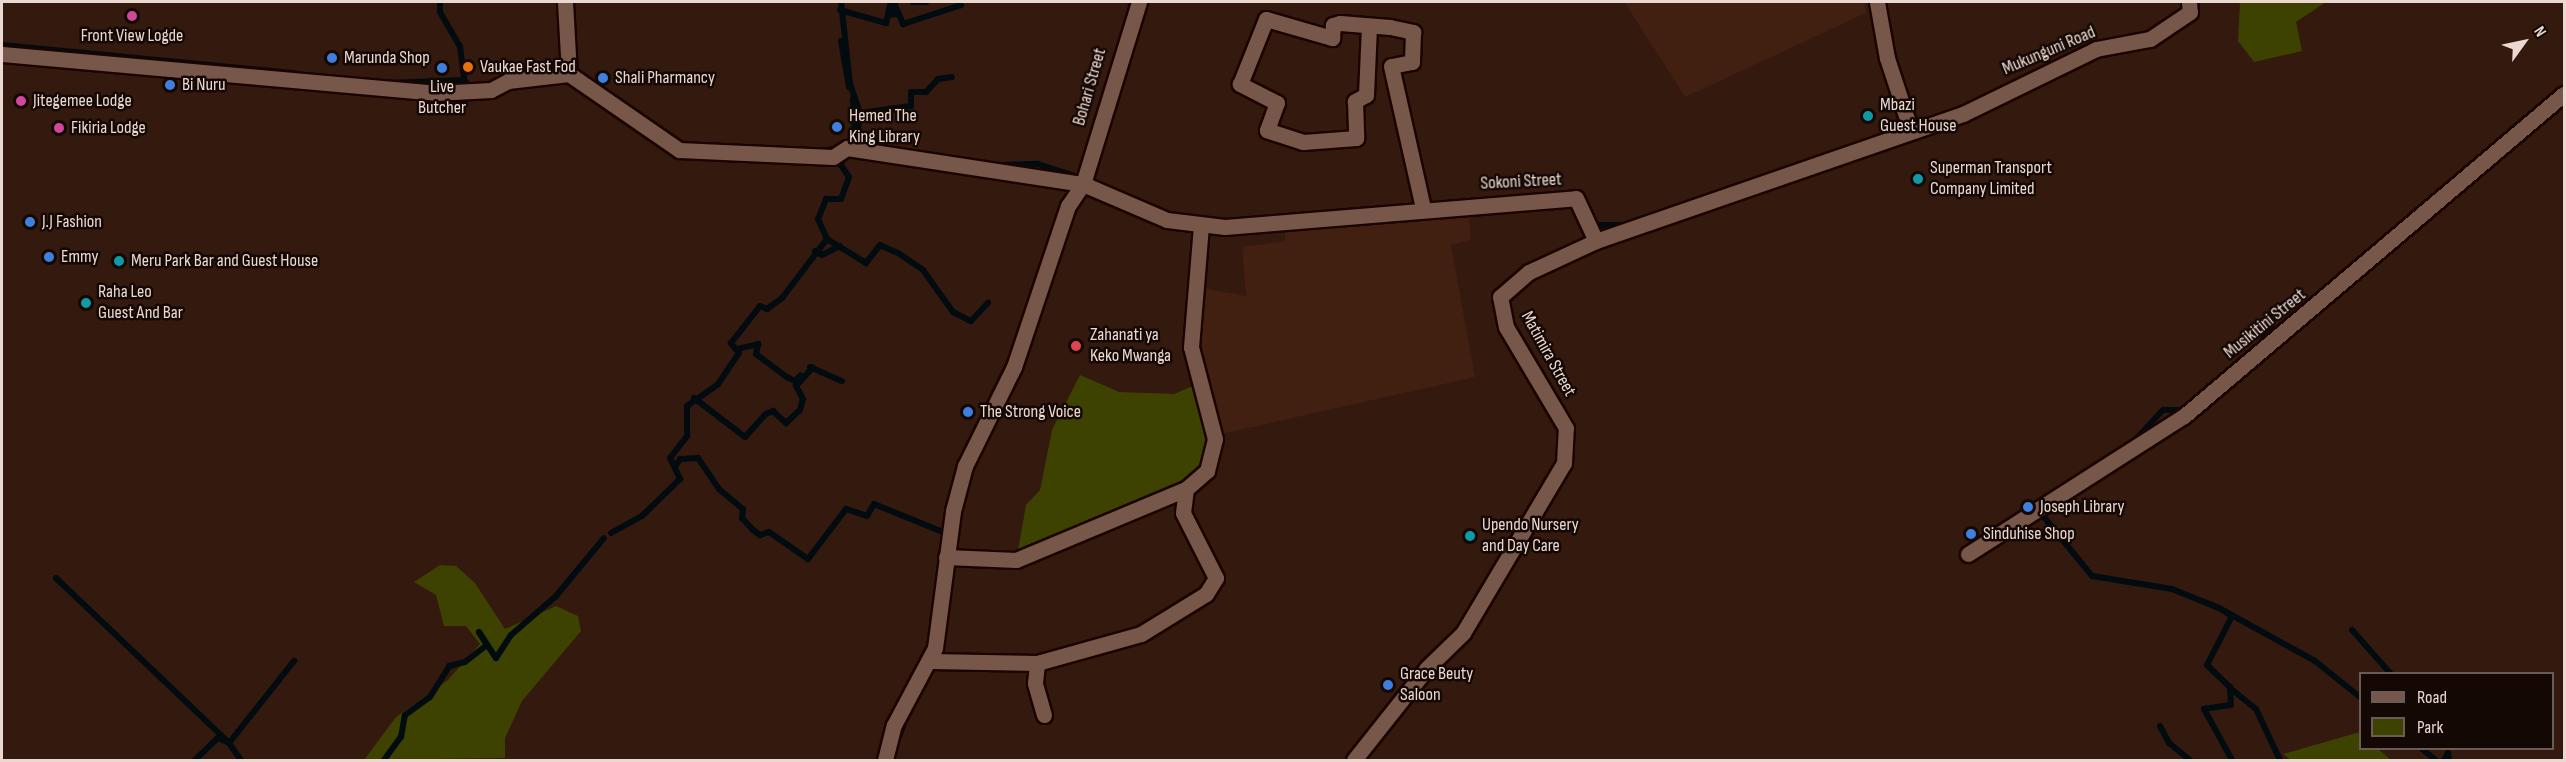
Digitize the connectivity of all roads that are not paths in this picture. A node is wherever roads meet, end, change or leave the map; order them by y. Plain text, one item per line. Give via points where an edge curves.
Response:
1 (564, 2) edge
2 (1139, 2) edge
3 (1877, 2) edge
4 (2189, 2) edge
5 (1369, 26) junction
6 (2, 54) edge
7 (569, 74) junction
8 (2565, 94) edge
9 (1911, 131) junction
10 (1083, 184) junction
11 (1424, 208) junction
12 (1198, 226) junction
13 (1596, 241) junction
14 (1186, 489) junction
15 (1968, 554) dead end
16 (946, 557) junction
17 (931, 661) junction
18 (1037, 663) junction
19 (1044, 715) dead end
20 (885, 760) edge
21 (1354, 760) edge

1 - 7 street
2 - 10 street, Bohari Street
3 - 9 street via 1887,58
4 - 9 street, Mukunguni Road via 2190,12 2150,39 2096,49 1963,114
5 - 5 street via 1366,95 1355,101 1356,138 1303,142 1267,130 1277,103 1240,84 1266,19 1332,38 1336,24
5 - 11 street via 1413,32 1412,62 1392,66
6 - 7 street via 435,93 491,90 508,81
7 - 10 street, Sokoni Street via 679,150 833,157 847,148
8 - 15 street, Musikitini Street via 2184,416
9 - 13 street
10 - 12 street, Sokoni Street via 1149,214
10 - 16 street, Bohari Street via 1068,206 1014,367 965,466
11 - 12 street, Sokoni Street
11 - 13 street, Sokoni Street via 1576,198
12 - 14 street via 1191,348 1215,440 1207,471
13 - 21 street, Matimira Street via 1529,272 1500,297 1506,327 1566,428 1564,463 1463,633 1427,668
14 - 16 street via 1016,560
14 - 18 street via 1184,519 1216,578 1206,594 1119,644 1104,643
16 - 17 street, Bohari Street
17 - 18 street
17 - 20 street via 894,724
18 - 19 street via 1035,683

